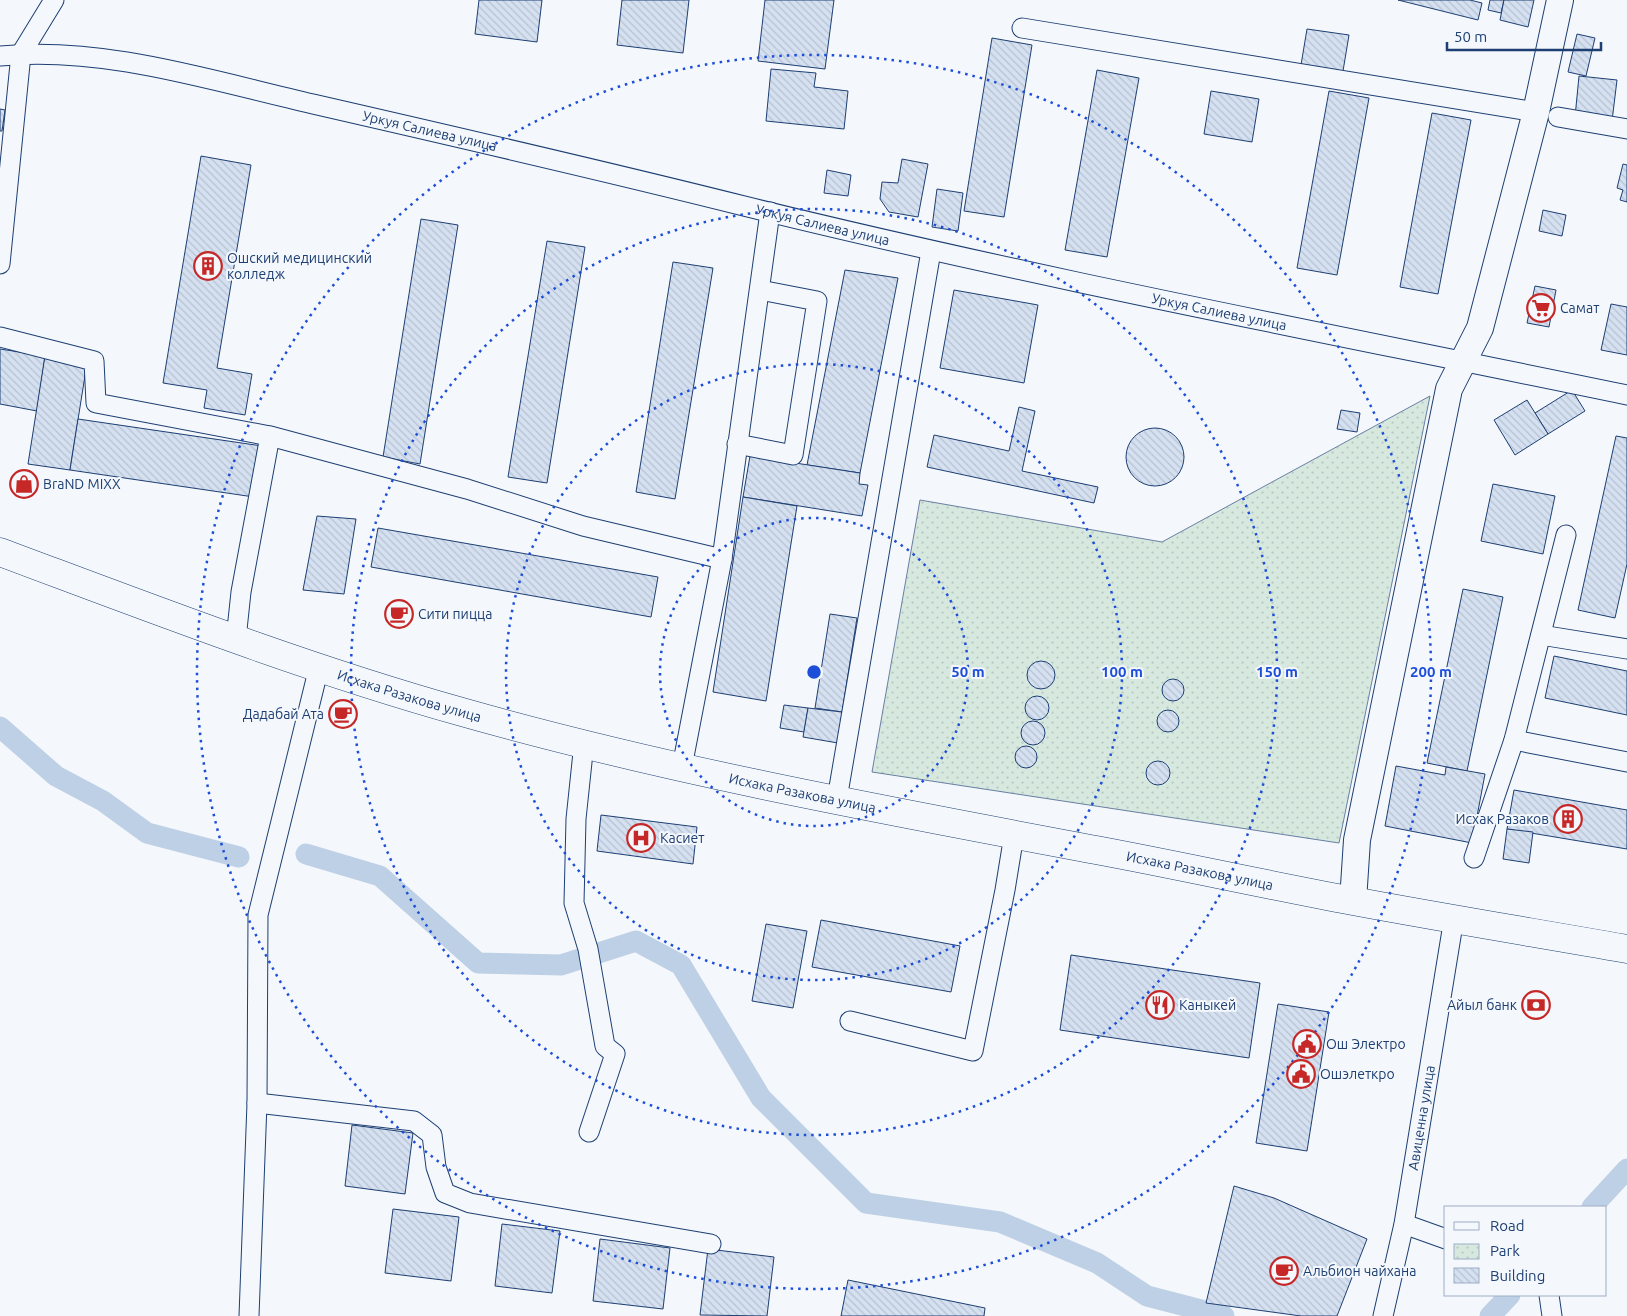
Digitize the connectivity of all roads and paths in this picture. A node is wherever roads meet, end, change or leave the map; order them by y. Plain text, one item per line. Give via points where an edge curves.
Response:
1 (54, 0) edge
2 (1560, 0) edge
3 (1022, 28) dead end
4 (21, 54) junction
5 (0, 56) edge
6 (1547, 114) junction
7 (1627, 129) edge
8 (770, 212) junction
9 (931, 252) junction
10 (0, 264) edge
11 (760, 290) junction
12 (0, 336) edge
13 (1462, 361) junction
14 (1627, 395) edge
15 (270, 436) junction
16 (737, 444) junction
17 (1566, 535) dead end
18 (0, 552) edge
19 (722, 559) junction
20 (1540, 635) junction
21 (236, 639) junction
22 (1627, 649) edge
23 (319, 667) junction
24 (1514, 740) junction
25 (584, 743) junction
26 (1627, 762) edge
27 (682, 767) junction
28 (837, 800) junction
29 (1014, 834) junction
30 (1474, 858) dead end
31 (1353, 901) junction
32 (1454, 918) junction
33 (1627, 948) edge
34 (850, 1021) dead end
35 (257, 1104) junction
36 (589, 1132) dead end
37 (1404, 1224) junction
38 (1444, 1238) edge
39 (710, 1244) dead end
40 (1548, 1296) edge
41 (249, 1316) edge
42 (1383, 1316) edge
43 (1552, 1316) edge

1 - 4 street
2 - 6 street
3 - 6 street
4 - 5 street, Уркуя Салиева улица
4 - 8 street, Уркуя Салиева улица via 94,57 161,69
4 - 10 street
6 - 7 street
6 - 13 street via 1480,328
8 - 9 street, Уркуя Салиева улица
8 - 11 street
9 - 13 street, Уркуя Салиева улица
9 - 28 street
11 - 16 street
11 - 16 street via 817,301 793,455
12 - 15 street via 94,361 96,403
13 - 14 street, Уркуя Салиева улица
13 - 31 street via 1448,390 1357,840
15 - 19 street via 467,489 583,526
15 - 21 street via 241,592
16 - 19 street
17 - 20 street
18 - 21 main road, Исхака Разакова улица
19 - 27 street
20 - 22 street
20 - 24 street
21 - 23 main road, Исхака Разакова улица
23 - 25 main road, Исхака Разакова улица via 460,712
23 - 35 street via 258,915
24 - 26 street
24 - 30 street
25 - 27 main road, Исхака Разакова улица
25 - 36 street via 576,819 574,903 589,958 605,1046 615,1054
27 - 28 main road, Исхака Разакова улица
28 - 29 main road, Исхака Разакова улица
29 - 31 main road, Исхака Разакова улица
29 - 34 street via 1006,890 973,1051
31 - 32 main road, Исхака Разакова улица
32 - 33 main road, Исхака Разакова улица
32 - 37 street, Авиценна улица
35 - 39 street via 414,1121 432,1135 436,1167 445,1193 470,1203
35 - 41 street
37 - 38 street
37 - 42 street, Авиценна улица
40 - 43 street

